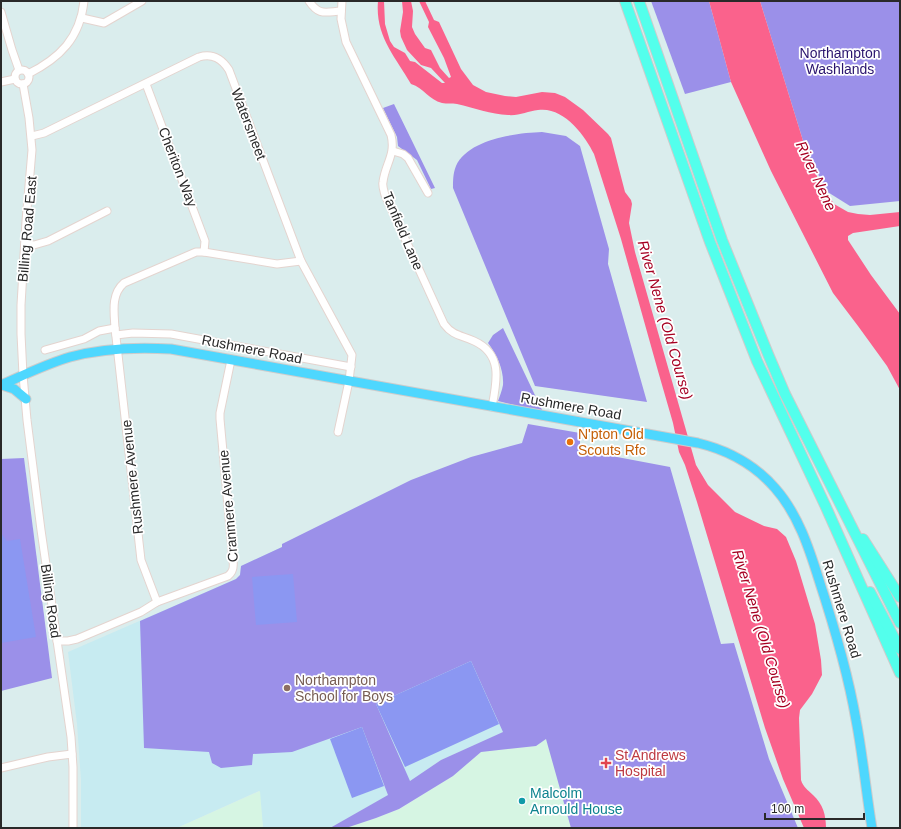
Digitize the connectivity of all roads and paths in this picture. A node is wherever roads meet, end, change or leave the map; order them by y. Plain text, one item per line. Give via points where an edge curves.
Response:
1 (84, 1) edge
2 (142, 1) edge
3 (309, 1) edge
4 (342, 1) edge
5 (625, 1) edge
6 (639, 1) edge
7 (341, 11) junction
8 (1, 12) edge
9 (82, 18) junction
10 (19, 70) junction
11 (28, 74) junction
12 (15, 79) junction
13 (1, 82) edge
14 (23, 84) junction
15 (146, 84) junction
16 (32, 136) junction
17 (393, 151) junction
18 (428, 193) dead end
19 (106, 211) dead end
20 (25, 244) junction
21 (204, 252) junction
22 (301, 261) junction
23 (116, 331) junction
24 (118, 349) junction
25 (45, 350) dead end
26 (231, 360) junction
27 (351, 367) junction
28 (23, 375) junction
29 (349, 381) junction
30 (1, 385) edge
31 (26, 399) junction
32 (492, 407) junction
33 (338, 432) dead end
34 (825, 505) junction
35 (845, 515) junction
36 (900, 597) edge
37 (157, 602) junction
38 (900, 623) edge
39 (57, 641) junction
40 (900, 649) edge
41 (900, 673) edge
42 (72, 754) junction
43 (1, 768) edge
44 (73, 828) edge
45 (872, 828) edge

1 - 9 street
2 - 9 street via 104,23
3 - 7 street via 320,12
4 - 7 street, Tanfield Lane
5 - 34 highway via 710,242 757,361
6 - 35 highway via 680,123 744,297 786,394
7 - 17 street, Tanfield Lane via 346,42 391,135
8 - 10 street
9 - 11 street via 66,47 50,61
10 - 11 street
10 - 12 street
11 - 14 street
12 - 13 street
12 - 14 street
14 - 16 street, Billing Road East
15 - 16 street, Watersmeet via 44,133
15 - 21 street, Cheriton Way via 205,241
15 - 22 street, Watersmeet via 206,55 220,59 225,64
16 - 20 street, Billing Road East
17 - 18 street via 408,158 419,183
17 - 32 street, Tanfield Lane via 382,183 385,195 444,324 450,332 482,346 490,355 497,376
19 - 20 street via 48,241 34,245
20 - 28 street, Billing Road East via 20,334
21 - 22 street via 277,264
21 - 23 street, Rushmere Avenue via 191,254 118,287 115,294
22 - 27 street, Watersmeet via 350,351
23 - 24 street, Rushmere Avenue
23 - 25 street, Rushmere Road via 99,331 84,339
23 - 27 street, Rushmere Road via 171,334
24 - 26 main road, Rushmere Road via 171,349
24 - 28 main road, Rushmere Road via 70,357
24 - 37 street, Rushmere Avenue via 141,560
26 - 29 main road, Rushmere Road
26 - 37 street, Cranmere Avenue via 220,419 234,568 228,576
27 - 29 street, Watersmeet
28 - 30 main road, Rushmere Road
28 - 31 street, Billing Road
29 - 32 main road, Rushmere Road
29 - 33 street, Watersmeet
30 - 31 main road via 14,389
31 - 39 street, Billing Road
32 - 45 main road, Rushmere Road via 717,448 750,466 775,487 796,520 814,564 836,633 856,720
34 - 40 highway
34 - 41 highway
35 - 36 highway via 871,550
35 - 38 highway
37 - 39 street, Cranmere Avenue via 141,612 77,640
39 - 42 street, Billing Road
42 - 43 street
42 - 44 street, Billing Road

